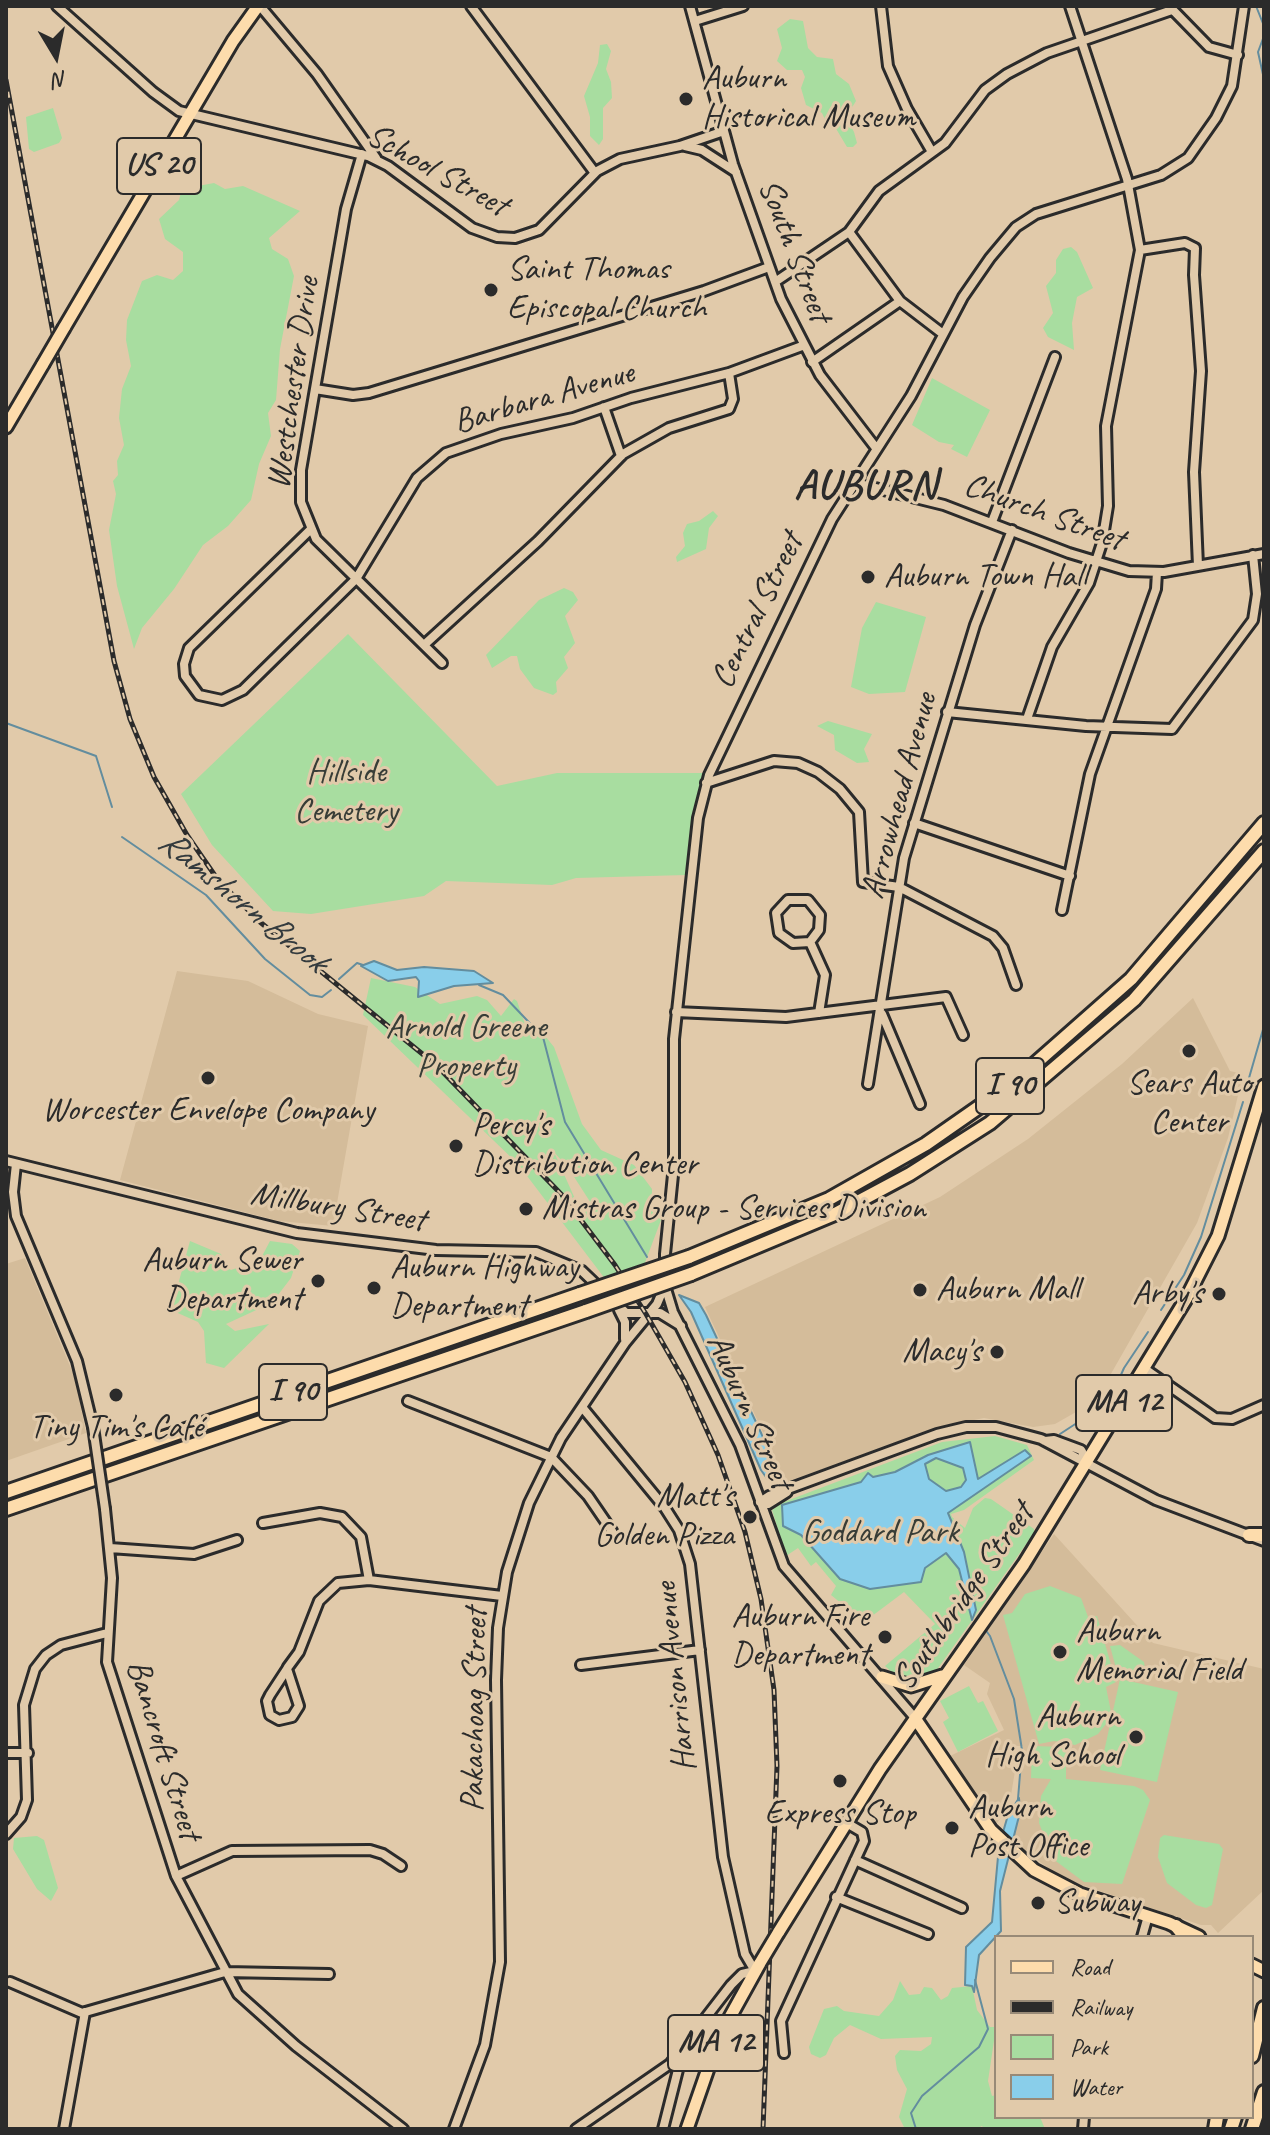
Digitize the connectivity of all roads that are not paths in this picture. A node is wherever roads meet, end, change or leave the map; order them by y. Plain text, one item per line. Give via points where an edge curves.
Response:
1 (57, 6) edge
2 (259, 6) edge
3 (471, 6) edge
4 (690, 6) edge
5 (743, 6) edge
6 (881, 6) edge
7 (1070, 6) edge
8 (1244, 6) edge
9 (1171, 8) edge
10 (695, 21) junction
11 (1081, 40) junction
12 (1238, 55) junction
13 (190, 113) junction
14 (724, 131) junction
15 (680, 146) junction
16 (932, 152) junction
17 (362, 154) junction
18 (378, 160) junction
19 (595, 173) junction
20 (737, 173) junction
21 (1129, 186) junction
22 (849, 232) junction
23 (1140, 250) junction
24 (769, 267) junction
25 (775, 282) junction
26 (900, 301) junction
27 (943, 334) junction
28 (802, 346) junction
29 (1055, 357) dead end
30 (812, 362) junction
31 (729, 373) junction
32 (315, 389) junction
33 (604, 407) junction
34 (6, 427) edge
35 (876, 448) junction
36 (621, 456) junction
37 (855, 483) junction
38 (992, 522) junction
39 (310, 530) junction
40 (1012, 530) junction
41 (1264, 554) edge
42 (1253, 555) junction
43 (1097, 562) junction
44 (1198, 566) junction
45 (1157, 572) junction
46 (356, 579) junction
47 (424, 645) junction
48 (442, 663) dead end
49 (947, 712) junction
50 (1027, 719) junction
51 (1104, 727) junction
52 (706, 783) junction
53 (914, 823) junction
54 (1264, 823) edge
55 (1264, 851) edge
56 (1070, 876) junction
57 (899, 887) junction
58 (1062, 910) dead end
59 (810, 942) junction
60 (1016, 985) dead end
61 (880, 1005) junction
62 (676, 1012) junction
63 (819, 1013) junction
64 (963, 1035) dead end
65 (868, 1084) dead end
66 (1264, 1086) edge
67 (920, 1104) dead end
68 (6, 1161) edge
69 (16, 1164) junction
70 (10, 1201) edge
71 (665, 1285) junction
72 (619, 1310) junction
73 (646, 1314) junction
74 (681, 1326) junction
75 (625, 1343) junction
76 (1145, 1369) junction
77 (408, 1401) dead end
78 (1264, 1405) edge
79 (582, 1407) junction
80 (551, 1457) junction
81 (1088, 1462) junction
82 (6, 1492) edge
83 (760, 1502) junction
84 (6, 1509) edge
85 (263, 1523) dead end
86 (612, 1531) dead end
87 (1249, 1535) junction
88 (1264, 1535) edge
89 (237, 1540) dead end
90 (1264, 1541) edge
91 (110, 1548) junction
92 (369, 1580) junction
93 (502, 1596) junction
94 (107, 1633) junction
95 (700, 1650) junction
96 (581, 1665) dead end
97 (287, 1669) junction
98 (945, 1673) junction
99 (882, 1677) junction
100 (915, 1718) junction
101 (6, 1753) edge
102 (28, 1753) junction
103 (845, 1822) junction
104 (6, 1834) edge
105 (855, 1860) junction
106 (401, 1866) dead end
107 (176, 1876) junction
108 (836, 1897) junction
109 (962, 1908) dead end
110 (1148, 1916) junction
111 (1176, 1926) junction
112 (928, 1934) dead end
113 (1143, 1935) edge
114 (1183, 1935) edge
115 (1195, 1935) edge
116 (757, 1967) junction
117 (225, 1972) junction
118 (329, 1974) dead end
119 (10, 1982) dead end
120 (1264, 2008) edge
121 (85, 2012) junction
122 (1254, 2048) edge
123 (682, 2053) junction
124 (784, 2053) dead end
125 (1264, 2092) edge
126 (64, 2129) edge
127 (403, 2129) edge
128 (454, 2129) edge
129 (576, 2129) edge
130 (663, 2129) edge
131 (687, 2129) edge
132 (1252, 2129) edge

1 - 13 street, School Street via 158,96
2 - 13 main road, US 20
2 - 18 street via 317,74
3 - 19 street
4 - 10 street, South Street
5 - 10 street
6 - 16 street via 888,66
7 - 11 street
8 - 12 street, Central Street
9 - 11 street
9 - 12 street via 1209,47
10 - 14 street, South Street
11 - 16 street via 1028,61 996,81
11 - 21 street
12 - 21 street, Central Street via 1229,94 1194,151 1167,172
13 - 17 street, School Street
13 - 34 main road, US 20, bridge
14 - 15 street, School Street
14 - 20 street, South Street
15 - 19 street, School Street via 630,156
15 - 20 street via 702,150
16 - 22 street via 879,191
17 - 18 street, School Street
17 - 32 street, Westchester Drive via 350,186
18 - 19 street, School Street via 472,228 505,238 549,222
20 - 24 street, South Street
21 - 23 street
21 - 27 street, Central Street via 1046,210 1019,224 972,283
22 - 25 street
22 - 26 street
23 - 43 street via 1106,426 1107,513
23 - 44 street via 1185,243 1195,248 1201,364 1194,472
24 - 25 street, South Street
24 - 32 street via 365,395
25 - 28 street, South Street
26 - 27 street
26 - 30 street
27 - 35 street, Central Street
28 - 30 street, South Street
28 - 31 street, Barbara Avenue
29 - 38 street
30 - 35 street, South Street
31 - 33 street, Barbara Avenue
31 - 36 street via 729,409 669,428
32 - 39 street, Westchester Drive via 300,480
33 - 36 street
33 - 46 street, Barbara Avenue via 484,440 434,462 417,478
35 - 37 street, Central Street
36 - 47 street
37 - 38 street, Church Street via 933,501
37 - 52 street, Central Street via 829,524
38 - 40 street, Church Street
39 - 46 street, Westchester Drive
39 - 46 street, Barbara Avenue via 189,648 184,670 194,691 216,701 238,694
40 - 43 street, Church Street
40 - 49 street, Arrowhead Avenue
41 - 42 street, Church Street
42 - 44 street, Church Street
42 - 51 street via 1253,620 1177,726 1163,731
43 - 45 street, Church Street
43 - 50 street via 1052,647
44 - 45 street, Church Street
45 - 51 street via 1154,594
46 - 47 street, Westchester Drive
47 - 48 street, Westchester Drive
49 - 50 street
49 - 53 street, Arrowhead Avenue
50 - 51 street
51 - 56 street
52 - 57 street via 774,761 814,770 859,812 863,882
52 - 62 street, Central Street
53 - 56 street
53 - 57 street, Arrowhead Avenue
54 - 82 highway, I 90, bridge via 1131,979 1066,1040 926,1144 829,1199 689,1257
55 - 84 highway, I 90, bridge via 1134,1000 1060,1067 990,1123 837,1213 691,1274
56 - 58 street
57 - 60 street via 993,936
57 - 61 street, Arrowhead Avenue
59 - 59 street via 793,943 779,933 775,918 788,900 804,899 818,910 820,925
59 - 63 street via 825,975
61 - 63 street
61 - 64 street via 946,997
61 - 65 street, Arrowhead Avenue
61 - 67 street via 883,1024
62 - 63 street via 758,1017
62 - 71 street, Central Street via 674,1165
66 - 76 main road, Southbridge Street / MA 12 via 1218,1236
68 - 69 street, Millbury Street
69 - 70 street, Bancroft Street
69 - 72 street, Millbury Street via 297,1233 436,1250 536,1252 582,1271
70 - 91 street, Bancroft Street, bridge via 77,1361 93,1427
71 - 73 street via 662,1297
71 - 74 street, Auburn Street
72 - 73 street
72 - 75 street via 626,1326
73 - 74 street via 664,1315
73 - 75 street, Pakachoag Street
74 - 83 street, Auburn Street via 740,1445
75 - 79 street, Pakachoag Street
76 - 78 street via 1215,1418 1232,1419
76 - 81 main road, Southbridge Street / MA 12
77 - 80 street
79 - 80 street, Pakachoag Street
79 - 95 street, Harrison Avenue via 679,1530 693,1576
80 - 86 street
80 - 93 street, Pakachoag Street via 517,1535
81 - 83 street via 1081,1450 1054,1440 1002,1427 958,1428 787,1492 768,1504
81 - 87 street via 1161,1502
81 - 98 main road, Southbridge Street / MA 12
83 - 99 street, Auburn Street via 773,1546 788,1573
85 - 92 street via 320,1513 342,1517 361,1537
87 - 88 highway
87 - 90 street
89 - 91 street via 194,1554
91 - 94 street, Bancroft Street
92 - 93 street
92 - 97 street via 341,1582 325,1592
93 - 128 street, Pakachoag Street via 496,1687 500,1962 485,2045
94 - 102 street via 66,1642 38,1664 25,1700
94 - 107 street, Bancroft Street via 113,1685
95 - 96 street
95 - 116 street, Harrison Avenue via 723,1857 745,1954
97 - 97 street via 266,1704 279,1720 292,1717 299,1706
98 - 99 main road via 916,1686
98 - 100 main road, Southbridge Street / MA 12
99 - 100 street, Auburn Street
100 - 103 main road, Southbridge Street / MA 12
100 - 110 main road, Auburn Street via 1010,1849 1055,1883
101 - 102 street
102 - 104 street via 26,1805
103 - 105 street via 864,1836
103 - 116 main road, Southbridge Street / MA 12, bridge
105 - 108 street
105 - 109 street
106 - 107 street via 370,1850 232,1851
107 - 117 street, Bancroft Street
108 - 112 street
108 - 124 street via 781,2021
110 - 111 main road, Auburn Street
110 - 113 street
111 - 114 highway
111 - 115 main road, Auburn Street
116 - 123 street via 731,1985
116 - 131 main road, Southbridge Street / MA 12 via 719,2037
117 - 118 street
117 - 121 street
117 - 127 street, Bancroft Street via 254,2011
119 - 121 street
120 - 122 highway
121 - 126 street
123 - 129 street
123 - 130 street
125 - 132 highway

